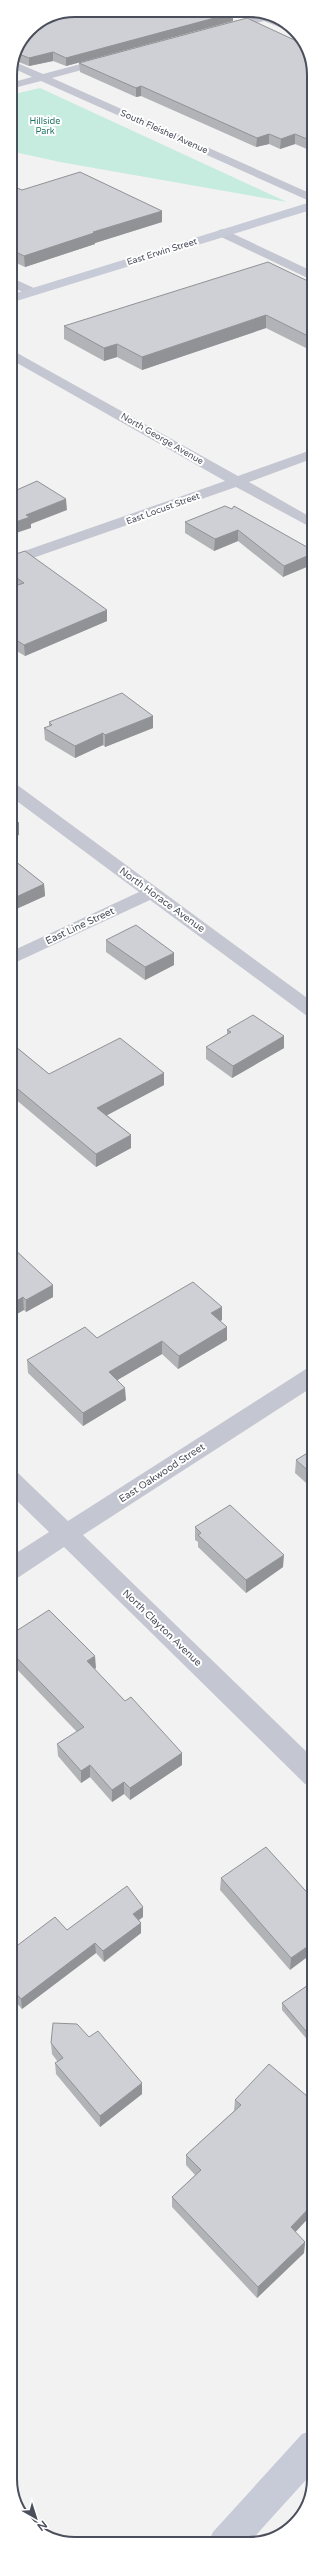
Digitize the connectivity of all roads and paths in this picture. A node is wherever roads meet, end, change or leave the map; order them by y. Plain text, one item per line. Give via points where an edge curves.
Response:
1 (262, 18) edge
2 (210, 32) edge
3 (115, 58) edge
4 (18, 67) edge
5 (42, 77) junction
6 (17, 84) edge
7 (307, 196) edge
8 (307, 206) edge
9 (223, 233) junction
10 (307, 274) edge
11 (17, 284) edge
12 (31, 292) junction
13 (17, 297) edge
14 (17, 357) edge
15 (307, 456) edge
16 (237, 482) junction
17 (307, 522) edge
18 (17, 559) edge
19 (17, 793) edge
20 (151, 893) junction
21 (17, 956) edge
22 (307, 1007) edge
23 (307, 1380) edge
24 (17, 1486) edge
25 (66, 1535) junction
26 (17, 1566) edge
27 (307, 1769) edge
28 (307, 2454) edge
29 (231, 2537) edge

1 - 2 street
3 - 5 street
4 - 5 street, South Fleishel Avenue
5 - 6 street
5 - 7 street, South Fleishel Avenue
8 - 9 main road, East Erwin Street
9 - 10 street
9 - 12 main road, East Erwin Street
11 - 12 street
12 - 13 main road, East Erwin Street
14 - 16 street, North George Avenue
15 - 16 street, East Locust Street
16 - 17 street, North George Avenue
16 - 18 street, East Locust Street
19 - 20 street, North Horace Avenue
20 - 21 street, East Line Street
20 - 22 street, North Horace Avenue
23 - 25 street, East Oakwood Street
24 - 25 street, North Clayton Avenue
25 - 26 street, East Oakwood Street
25 - 27 street, North Clayton Avenue
28 - 29 main road

